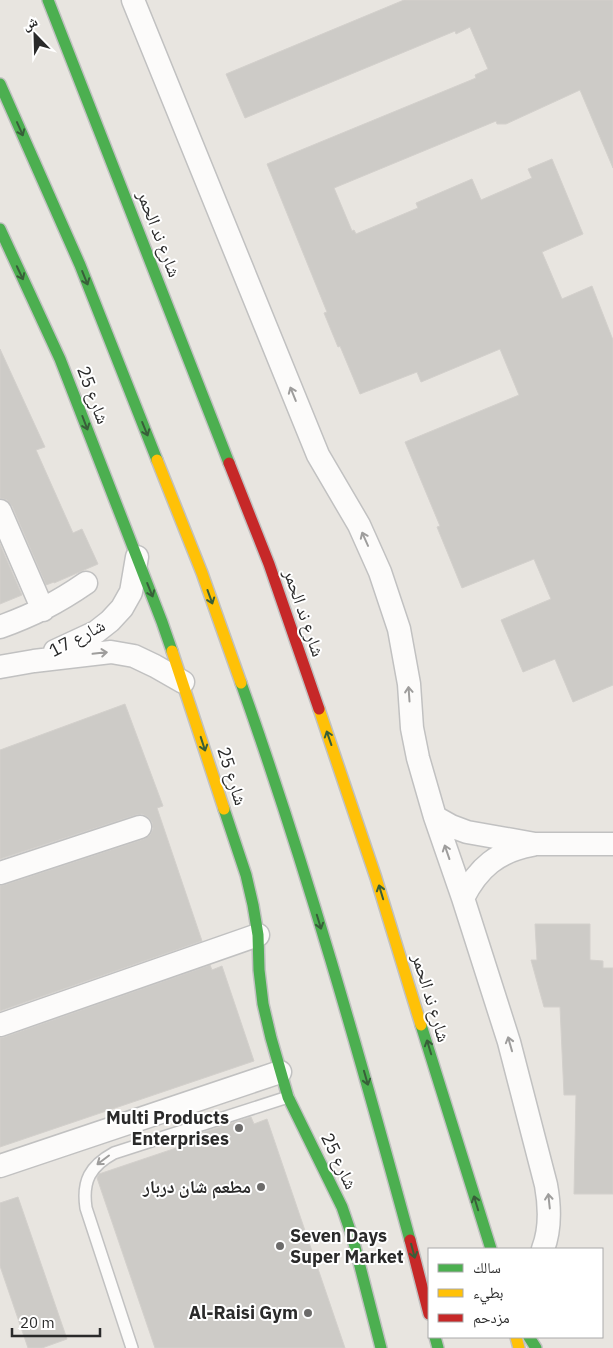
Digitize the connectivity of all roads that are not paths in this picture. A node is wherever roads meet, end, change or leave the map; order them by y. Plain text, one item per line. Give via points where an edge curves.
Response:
1 (48, 0) edge
2 (133, 0) edge
3 (0, 84) edge
4 (0, 229) edge
5 (0, 511) edge
6 (137, 558) junction
7 (86, 583) dead end
8 (43, 610) junction
9 (0, 626) edge
10 (34, 661) junction
11 (0, 667) edge
12 (183, 682) junction
13 (435, 817) junction
14 (140, 827) dead end
15 (535, 844) junction
16 (613, 844) edge
17 (0, 873) edge
18 (463, 898) junction
19 (258, 935) junction
20 (0, 1024) edge
21 (280, 1072) junction
22 (288, 1097) junction
23 (0, 1166) edge
24 (491, 1248) edge
25 (543, 1248) edge
26 (428, 1310) edge
27 (132, 1348) edge
28 (381, 1348) edge

24 -> 1 main road, شارع ند الحمر via 376,878 269,564
13 -> 2 street via 412,728 409,684 399,629 380,572 359,525 318,455
3 -> 26 main road via 80,265 202,573 259,733 306,875
4 -> 6 main road, شارع 25 via 60,358
5 - 8 street
6 - 10 street, شارع 17 via 131,592 110,621 96,632
6 -> 12 main road, شارع 25
7 - 8 street
8 - 9 street
10 - 11 street, شارع 17
10 -> 12 street, شارع 17 via 111,652 134,656
12 -> 19 main road, شارع 25 via 246,875
13 - 15 street via 467,832
18 -> 13 street
14 - 17 street
15 - 16 street
15 - 18 street via 520,847 492,861 470,884
25 -> 18 street via 550,1222 546,1185 509,1042
19 - 20 street
19 - 21 main road, شارع 25 via 263,1004
21 - 22 main road, شارع 25
21 - 23 street
22 -> 27 lane via 114,1153 92,1170 86,1182 86,1208
22 - 28 main road, شارع 25 via 342,1207 358,1255

